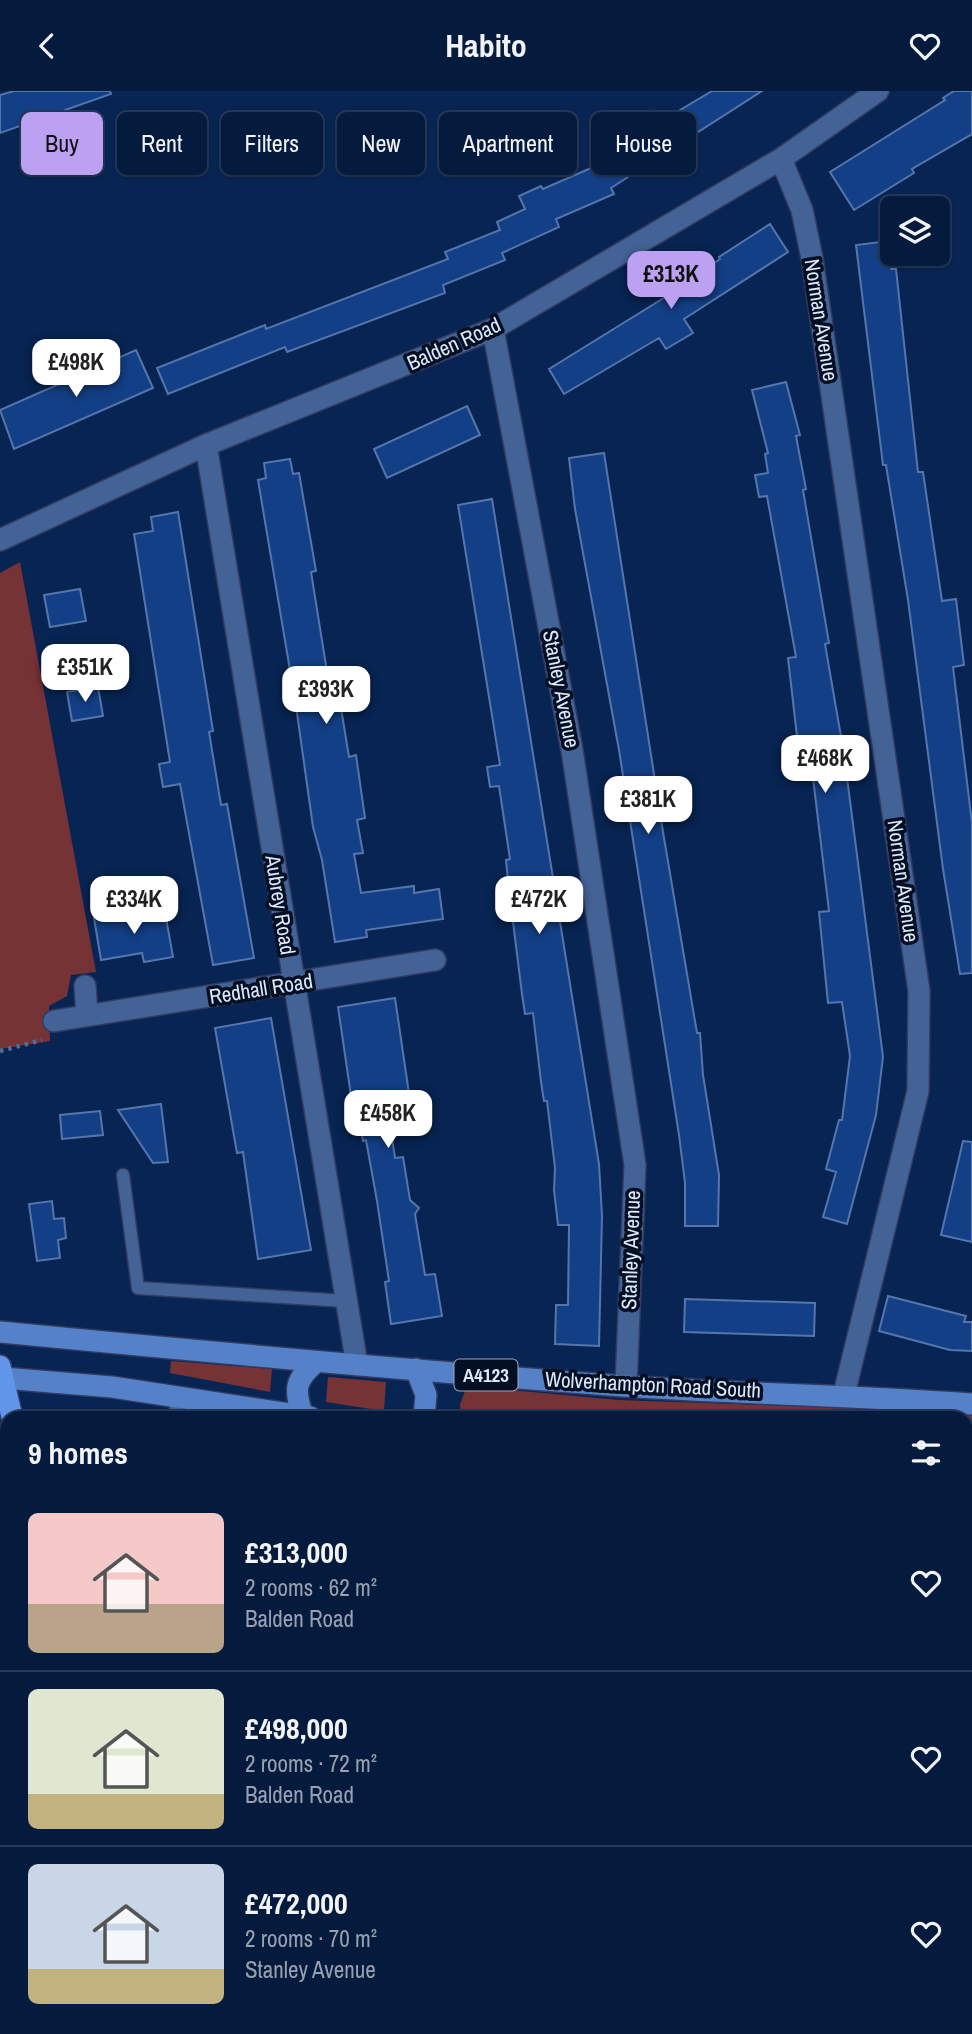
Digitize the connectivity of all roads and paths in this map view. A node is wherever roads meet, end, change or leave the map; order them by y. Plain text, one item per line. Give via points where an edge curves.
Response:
1 (878, 91) edge
2 (781, 159) junction
3 (493, 329) junction
4 (206, 445) junction
5 (0, 540) edge
6 (435, 960) dead end
7 (293, 985) junction
8 (85, 986) dead end
9 (87, 1015) junction
10 (54, 1021) joint
11 (0, 1051) edge
12 (123, 1175) dead end
13 (346, 1301) junction
14 (0, 1332) edge
15 (316, 1362) junction
16 (357, 1364) junction
17 (415, 1369) junction
18 (1, 1374) edge
19 (626, 1386) junction
20 (844, 1394) junction
21 (972, 1404) edge
22 (176, 1407) edge
23 (10, 1411) edge
24 (228, 1411) edge
25 (303, 1411) edge
26 (425, 1411) edge

1 - 2 street, Balden Road
2 - 3 street, Balden Road
2 - 20 street, Norman Avenue via 802,210 812,258 919,991 918,1091
3 - 4 street, Balden Road
3 - 19 street, Stanley Avenue via 572,750 635,1165
4 - 5 street, Balden Road
4 - 7 street, Aubrey Road
6 - 7 street, Redhall Road
7 - 9 street, Redhall Road
7 - 13 street, Aubrey Road
8 - 9 street
9 - 10 street, Redhall Road
10 - 11 path via 55,1036
12 - 13 lane via 138,1288
13 - 16 street, Aubrey Road
14 - 15 main road, Wolverhampton Road South / A4123
15 - 16 main road, Wolverhampton Road South / A4123
15 - 25 main road via 301,1374 296,1396
16 - 17 main road, Wolverhampton Road South / A4123
17 - 19 main road, Wolverhampton Road South / A4123
17 - 26 main road via 426,1395
18 - 22 main road via 89,1384
18 - 23 highway
19 - 20 main road, Wolverhampton Road South / A4123
20 - 21 main road, Wolverhampton Road South / A4123
22 - 24 main road

